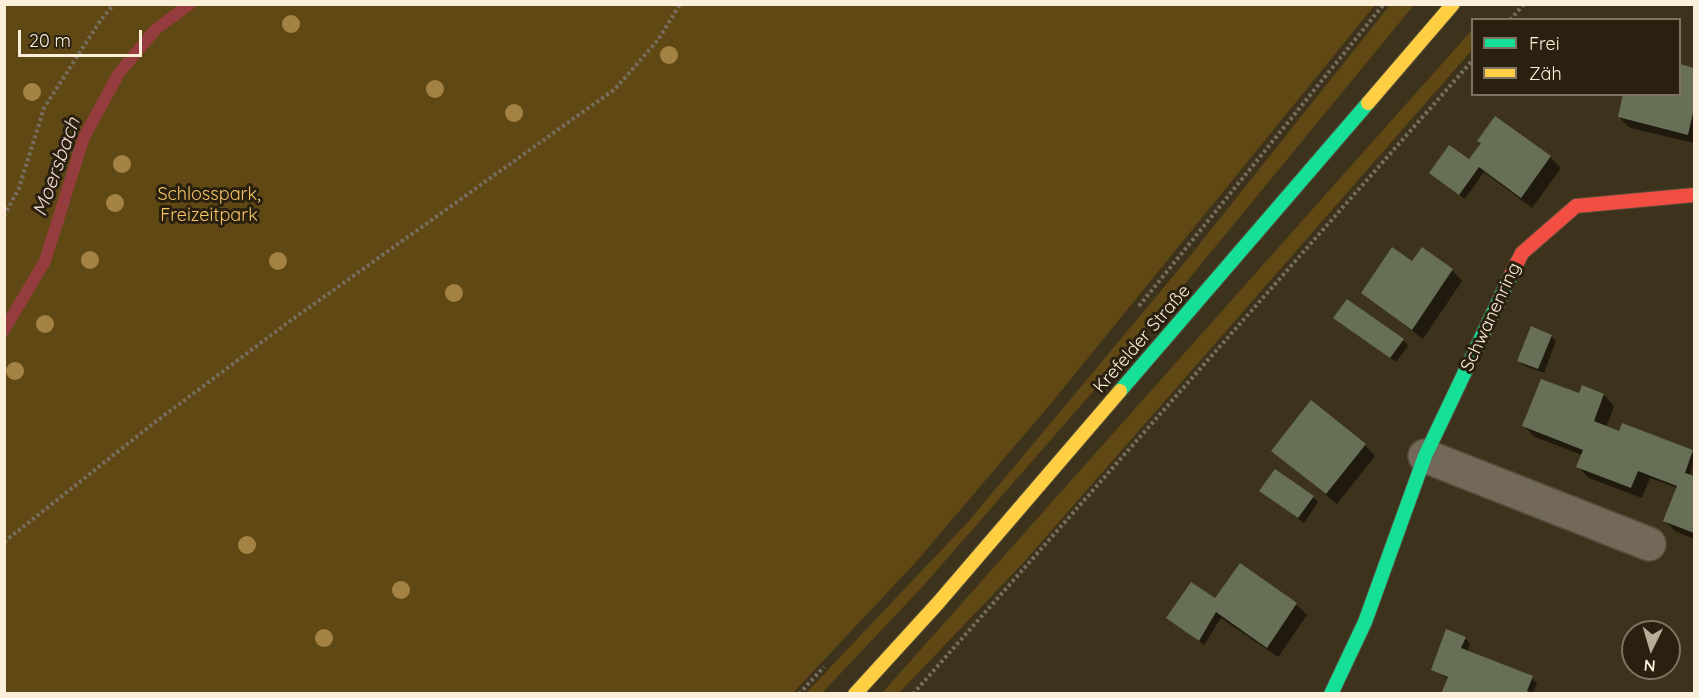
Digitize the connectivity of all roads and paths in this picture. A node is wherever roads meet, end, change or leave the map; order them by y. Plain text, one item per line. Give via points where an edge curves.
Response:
1 (114, 4) edge
2 (680, 4) edge
3 (1384, 4) edge
4 (1453, 4) edge
5 (1524, 4) edge
6 (1512, 18) edge
7 (1471, 63) edge
8 (1695, 195) edge
9 (4, 216) edge
10 (1132, 315) dead end
11 (1425, 456) junction
12 (4, 542) edge
13 (1649, 544) dead end
14 (825, 666) dead end
15 (799, 693) edge
16 (855, 693) edge
17 (913, 693) edge
18 (1331, 693) edge

1 - 9 path via 44,108 19,188
2 - 12 path via 658,40 615,89 286,324
3 - 10 path
4 - 16 main road, Krefelder Straße via 938,603
5 - 6 path
7 - 17 path
8 - 11 main road, Schwanenring via 1576,206 1522,253
11 - 13 street
11 - 18 main road, Schwanenring via 1365,622
14 - 15 path

